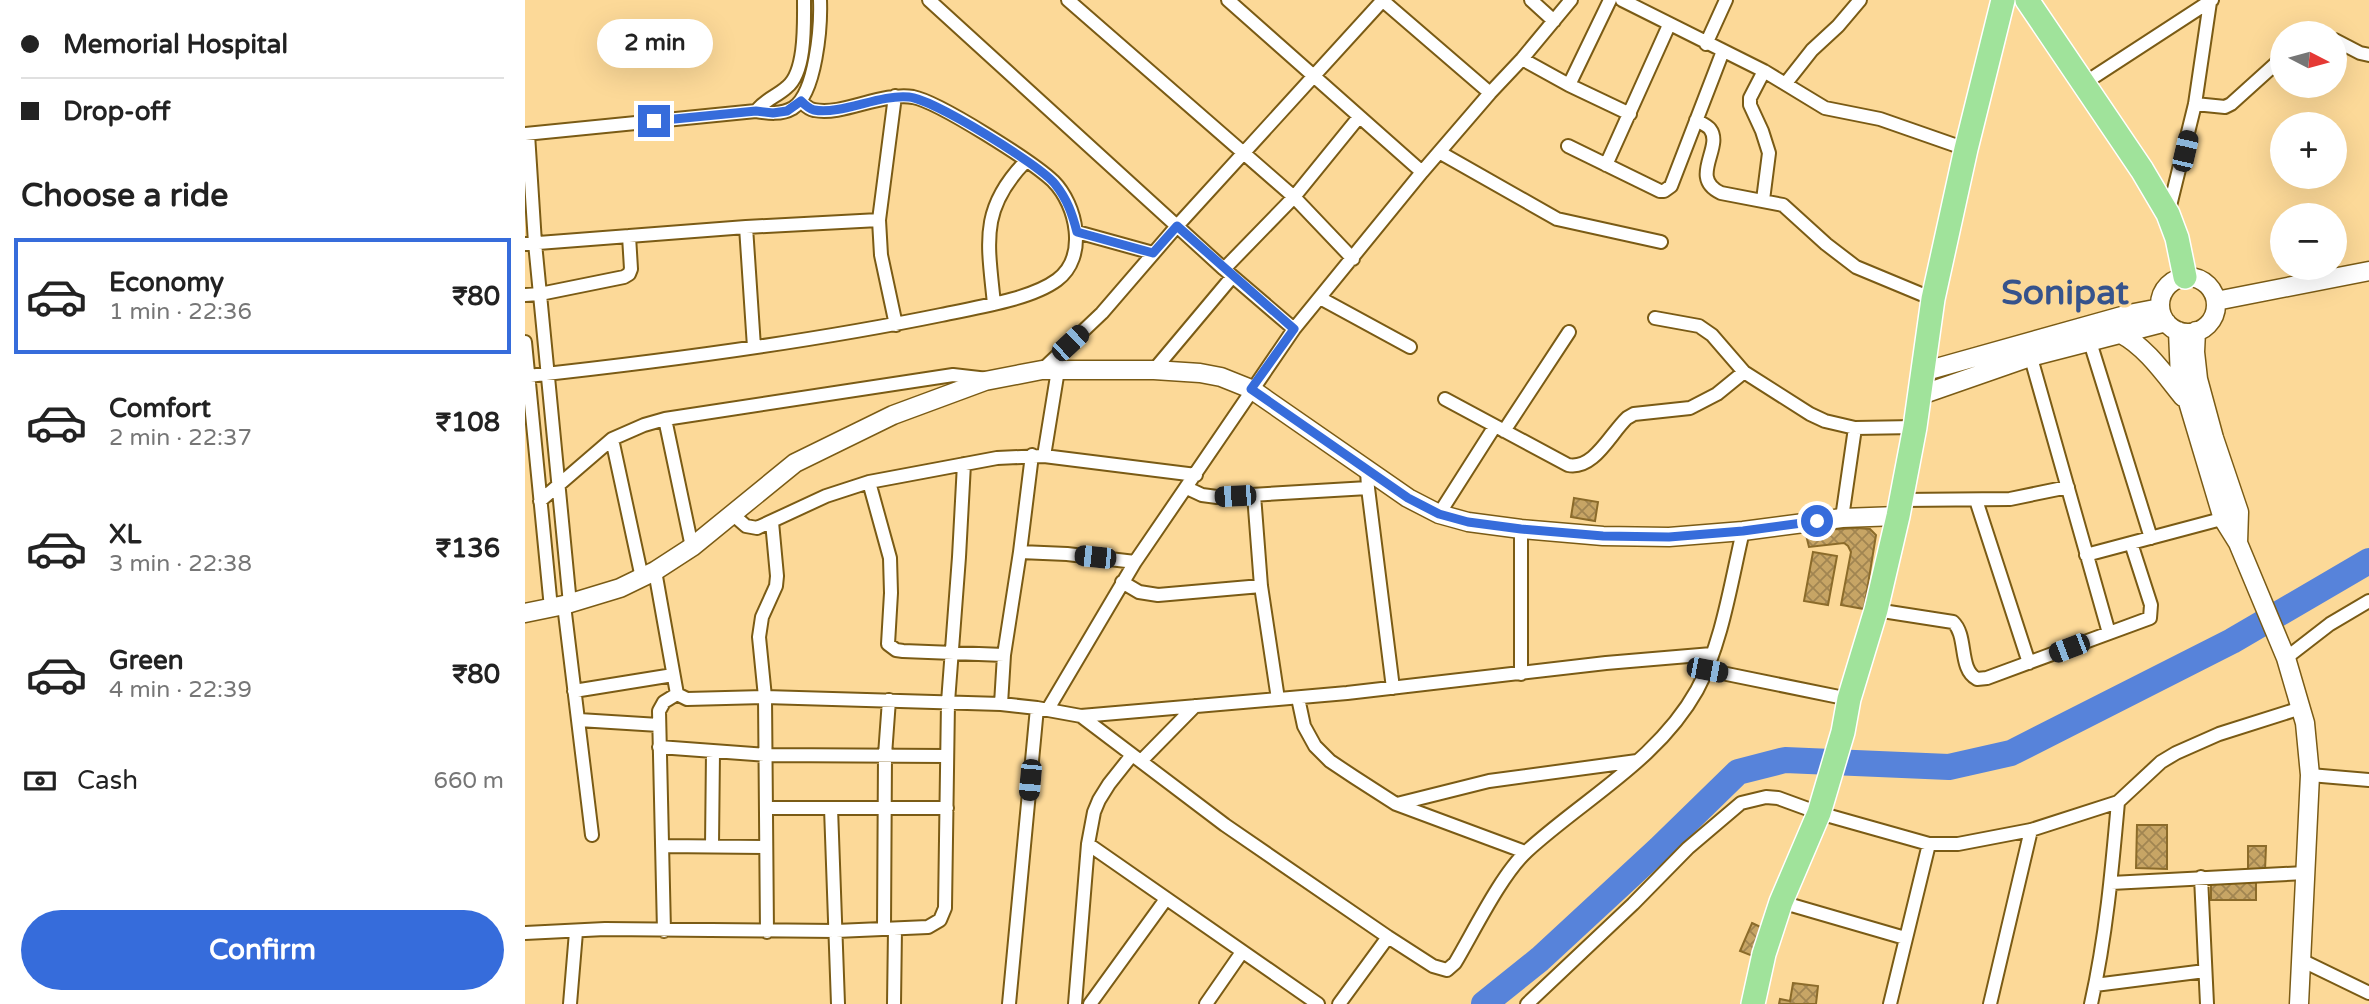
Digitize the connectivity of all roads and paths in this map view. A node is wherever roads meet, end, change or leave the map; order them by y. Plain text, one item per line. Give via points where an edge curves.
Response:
1 (804, 0) edge
2 (820, 0) edge
3 (929, 0) edge
4 (1068, 0) edge
5 (1228, 0) edge
6 (1382, 0) edge
7 (1531, 0) edge
8 (1571, 0) edge
9 (1610, 0) edge
10 (1622, 0) edge
11 (1726, 0) edge
12 (1860, 0) edge
13 (2003, 0) edge
14 (2027, 0) edge
15 (2211, 1) edge
16 (1554, 21) junction
17 (1669, 25) junction
18 (1706, 44) junction
19 (2347, 46) edge
20 (1723, 51) junction
21 (2369, 55) edge
22 (1522, 60) junction
23 (2270, 69) edge
24 (1764, 71) junction
25 (1313, 74) junction
26 (1786, 83) junction
27 (2083, 84) junction
28 (1569, 85) junction
29 (1490, 93) junction
30 (895, 96) junction
31 (801, 101) junction
32 (2195, 104) junction
33 (756, 111) junction
34 (1630, 114) junction
35 (1359, 117) junction
36 (1696, 120) junction
37 (526, 134) edge
38 (1568, 146) dead end
39 (1966, 149) junction
40 (1243, 152) junction
41 (1439, 152) junction
42 (1026, 161) junction
43 (1607, 165) junction
44 (1422, 172) junction
45 (1294, 197) junction
46 (1763, 201) junction
47 (2168, 214) junction
48 (879, 220) junction
49 (1177, 226) junction
50 (746, 227) junction
51 (1077, 232) junction
52 (629, 236) junction
53 (1661, 242) dead end
54 (530, 244) edge
55 (1153, 253) junction
56 (1353, 259) junction
57 (2369, 271) edge
58 (1228, 273) junction
59 (2185, 277) junction
60 (540, 294) junction
61 (525, 295) edge
62 (1320, 298) junction
63 (1933, 299) junction
64 (2215, 301) junction
65 (994, 304) junction
66 (1655, 318) dead end
67 (2175, 323) junction
68 (896, 325) junction
69 (1294, 329) junction
70 (1570, 332) dead end
71 (2121, 334) junction
72 (525, 342) edge
73 (2090, 342) junction
74 (754, 347) junction
75 (1410, 347) dead end
76 (2028, 351) junction
77 (1050, 370) junction
78 (1154, 370) junction
79 (1744, 372) junction
80 (1922, 372) junction
81 (548, 374) junction
82 (528, 376) junction
83 (992, 380) junction
84 (1251, 389) junction
85 (1918, 396) junction
86 (1445, 399) dead end
87 (2187, 402) junction
88 (665, 419) junction
89 (1915, 427) junction
90 (1855, 428) junction
91 (1500, 429) junction
92 (613, 439) junction
93 (1038, 455) junction
94 (964, 464) junction
95 (1196, 475) junction
96 (1367, 479) junction
97 (869, 482) junction
98 (559, 484) junction
99 (2068, 487) junction
100 (1187, 488) junction
101 (1254, 495) junction
102 (1976, 500) junction
103 (540, 501) junction
104 (1900, 508) junction
105 (731, 513) junction
106 (1439, 514) junction
107 (2231, 516) junction
108 (1842, 518) junction
109 (772, 522) junction
110 (1521, 529) junction
111 (1743, 531) junction
112 (2151, 538) junction
113 (2131, 543) junction
114 (692, 547) junction
115 (1020, 552) junction
116 (2086, 555) junction
117 (1135, 562) junction
118 (649, 574) junction
119 (1122, 582) junction
120 (1261, 586) junction
121 (2369, 601) edge
122 (561, 606) junction
123 (1876, 610) junction
124 (525, 613) edge
125 (2109, 633) junction
126 (951, 652) junction
127 (2283, 652) junction
128 (1004, 654) junction
129 (1712, 654) junction
130 (2029, 663) junction
131 (1707, 670) junction
132 (1521, 674) junction
133 (673, 675) junction
134 (1393, 688) junction
135 (574, 691) junction
136 (677, 694) junction
137 (765, 697) junction
138 (1298, 698) junction
139 (1278, 699) junction
140 (1849, 699) junction
141 (889, 700) junction
142 (948, 702) junction
143 (1001, 704) junction
144 (1195, 706) junction
145 (2301, 708) junction
146 (1042, 709) junction
147 (1081, 716) junction
148 (579, 720) junction
149 (659, 725) junction
150 (659, 747) junction
151 (713, 752) junction
152 (766, 755) junction
153 (885, 755) junction
154 (946, 756) junction
155 (1137, 758) junction
156 (1638, 761) junction
157 (2310, 775) junction
158 (2369, 780) edge
159 (2118, 803) junction
160 (1397, 804) junction
161 (1821, 805) junction
162 (885, 807) junction
163 (766, 808) junction
164 (831, 808) junction
165 (947, 808) junction
166 (2031, 830) junction
167 (592, 835) dead end
168 (1088, 844) junction
169 (1929, 844) junction
170 (662, 846) junction
171 (712, 846) junction
172 (766, 847) junction
173 (1525, 852) junction
174 (2305, 873) junction
175 (2201, 877) junction
176 (2111, 883) junction
177 (1166, 899) junction
178 (1781, 902) junction
179 (889, 929) junction
180 (664, 930) junction
181 (837, 931) junction
182 (576, 932) junction
183 (767, 932) junction
184 (525, 933) edge
185 (1388, 937) junction
186 (1905, 938) junction
187 (1242, 952) junction
188 (2301, 960) junction
189 (2205, 971) junction
190 (2095, 985) junction
191 (2369, 993) edge
192 (570, 1004) edge
193 (838, 1004) edge
194 (894, 1004) edge
195 (1009, 1004) edge
196 (1075, 1004) edge
197 (1090, 1004) edge
198 (1206, 1004) edge
199 (1318, 1004) edge
200 (1339, 1004) edge
201 (1527, 1004) edge
202 (1753, 1004) edge
203 (1890, 1004) edge
204 (1990, 1004) edge
205 (2091, 1004) edge
206 (2207, 1004) edge
207 (2298, 1004) edge

1 - 33 street via 805,27 796,76
2 - 31 street via 814,65
3 - 49 street
4 - 40 street
5 - 25 street
6 - 25 street
6 - 29 street
7 - 16 street
8 - 16 street
9 - 28 street
10 - 17 street
11 - 18 street
12 - 26 street
13 - 39 highway
14 - 27 highway
15 - 27 street
15 - 32 street
16 - 22 street
17 - 18 street
17 - 34 street
18 - 20 street
19 - 21 street
20 - 24 street
20 - 36 street
22 - 28 street
22 - 29 street
23 - 32 street via 2225,107
24 - 26 street
24 - 46 street via 1750,98 1769,153
25 - 35 street
25 - 40 street
26 - 39 street via 1825,108 1880,119
27 - 47 highway
28 - 34 street
29 - 41 street
30 - 31 street via 828,110 810,109
30 - 42 street via 927,101
30 - 48 street
31 - 33 street via 787,111
32 - 47 street
33 - 37 street
34 - 43 street
35 - 44 street
35 - 45 street
36 - 43 street via 1668,189 1660,191
36 - 46 street via 1714,136 1707,168 1709,185 1721,193
37 - 54 street
38 - 43 street
39 - 63 highway
40 - 45 street
40 - 49 street
41 - 44 street
41 - 53 street via 1557,219
42 - 51 street via 1054,182 1071,208
42 - 65 street via 1009,178 990,221
44 - 56 street
45 - 56 street
45 - 58 street
46 - 63 street via 1790,209 1856,267
47 - 59 highway
48 - 50 street
48 - 68 street via 881,255
49 - 55 street
49 - 58 street
50 - 52 street
50 - 74 street
51 - 55 street
51 - 65 street via 1069,265 1058,279
52 - 54 street
52 - 60 street via 629,274
54 - 60 street
55 - 77 street
56 - 62 street
57 - 64 main road
58 - 69 street
58 - 78 street
59 - 64 main road via 2205,282
59 - 67 main road via 2161,296
60 - 61 street
60 - 81 street
62 - 69 street
62 - 75 street
63 - 80 highway
64 - 67 main road via 2210,322
65 - 68 street
66 - 79 street via 1699,326
67 - 71 main road
67 - 76 main road via 2129,314
67 - 87 main road
67 - 107 main road via 2195,352
68 - 74 street
69 - 84 street
70 - 91 street
71 - 73 main road
71 - 87 main road via 2131,339
72 - 82 street
73 - 76 main road
73 - 112 street
74 - 81 street
76 - 80 main road
76 - 85 main road
76 - 99 street
77 - 78 main road
77 - 83 main road
77 - 93 street
78 - 84 main road via 1221,377
79 - 90 street via 1810,414
79 - 91 street via 1691,408 1627,418 1582,466 1568,465
80 - 85 highway
81 - 82 street
81 - 98 street
82 - 103 street
83 - 88 street via 953,375
83 - 105 main road via 893,415 795,463
84 - 95 street
84 - 96 main road
85 - 89 highway
86 - 91 street
87 - 107 main road
88 - 92 street
88 - 114 street
89 - 90 street
89 - 104 highway
90 - 108 street
91 - 106 street
92 - 98 street
92 - 118 street
93 - 94 street
93 - 95 street
93 - 115 street
94 - 97 street
94 - 126 street
95 - 100 street
96 - 101 street
96 - 106 main road
96 - 134 street
97 - 109 street
97 - 126 street via 890,558 888,644 903,651
98 - 103 street
98 - 122 street
99 - 102 street via 2025,497
99 - 116 street
100 - 101 street via 1210,497
100 - 117 street
101 - 120 street
102 - 104 street
102 - 130 street
103 - 122 street
104 - 108 main road
104 - 123 highway
105 - 109 street via 752,528
105 - 114 main road
106 - 110 main road
107 - 112 street
107 - 127 main road
108 - 111 main road
109 - 137 street via 777,576 759,637
110 - 111 main road via 1669,537
110 - 132 street
111 - 129 street
112 - 113 street
113 - 116 street
113 - 125 street via 2152,615
114 - 118 main road
115 - 117 street
115 - 128 street
116 - 125 street
117 - 119 street
118 - 122 main road
118 - 133 street
119 - 120 street via 1139,592 1158,595
119 - 146 street
120 - 139 street
121 - 127 street
122 - 124 main road
122 - 135 street
123 - 130 street via 1953,622 1960,631 1969,673 1977,679
123 - 140 highway
125 - 130 street
126 - 128 street
126 - 142 street
127 - 145 main road
128 - 143 street
129 - 131 street
129 - 132 street
131 - 140 street
131 - 156 street via 1672,725
132 - 134 street
133 - 135 street
133 - 136 street
134 - 138 street
135 - 148 street
136 - 137 street via 687,699
136 - 149 street via 661,706
137 - 141 street
137 - 152 street
138 - 139 street
138 - 160 street via 1304,726 1329,761
139 - 144 street
140 - 161 highway
141 - 142 street
141 - 153 street
142 - 143 street
142 - 154 street
143 - 146 street
144 - 147 street
144 - 155 street
145 - 157 main road
145 - 159 street via 2186,747 2161,762
146 - 147 street
146 - 195 street
147 - 155 street
148 - 149 street
148 - 167 street
149 - 150 street
150 - 151 street
150 - 170 street
151 - 152 street
151 - 171 street
152 - 153 street
152 - 163 street
153 - 154 street
153 - 162 street
154 - 165 street
155 - 168 street via 1099,800
155 - 185 street
156 - 160 street via 1489,781
156 - 173 street
157 - 158 street
157 - 174 main road
159 - 166 street
159 - 176 street
160 - 173 street
161 - 169 street
161 - 178 highway
161 - 201 street via 1766,797 1741,803
162 - 164 street
162 - 165 street
162 - 179 street
163 - 164 street
163 - 172 street
164 - 181 street
165 - 179 street via 943,915 934,925
166 - 169 street
166 - 204 street
168 - 177 street
168 - 196 street
169 - 186 street
170 - 171 street
170 - 180 street
171 - 172 street
172 - 183 street
173 - 185 street via 1450,968 1433,966
174 - 175 street
174 - 188 main road
175 - 176 street
175 - 189 street
176 - 190 street
177 - 187 street
177 - 197 street
178 - 186 street
178 - 202 highway
179 - 181 street
179 - 194 street
180 - 182 street
180 - 183 street
181 - 183 street
181 - 193 street
182 - 184 street
182 - 192 street
185 - 200 street
186 - 203 street
187 - 198 street
187 - 199 street
188 - 191 street
188 - 207 main road
189 - 190 street
189 - 206 street
190 - 205 street

